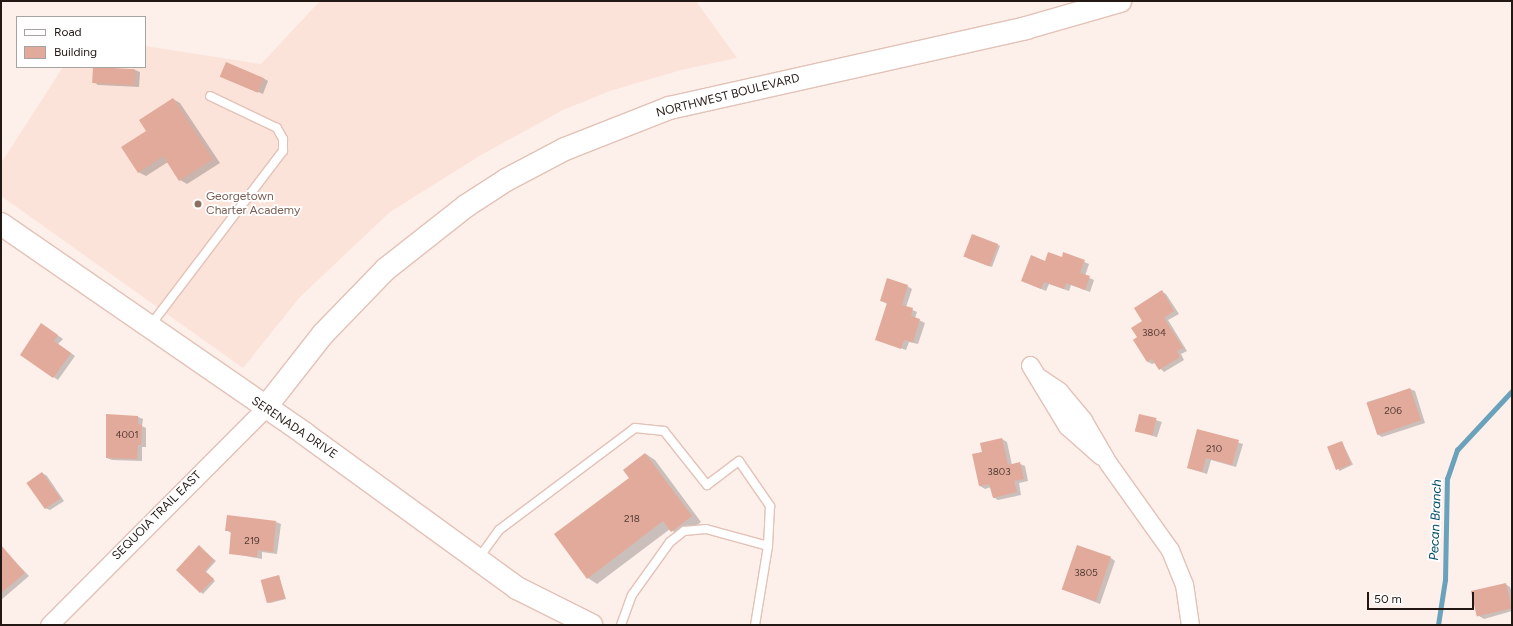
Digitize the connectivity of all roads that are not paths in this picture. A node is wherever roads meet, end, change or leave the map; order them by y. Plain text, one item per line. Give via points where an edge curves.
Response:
1 (1120, 1) edge
2 (210, 96) dead end
3 (1, 224) edge
4 (149, 327) junction
5 (1035, 371) dead end
6 (265, 408) junction
7 (768, 546) junction
8 (478, 560) junction
9 (49, 625) edge
10 (591, 625) edge
11 (621, 625) edge
12 (755, 625) edge
13 (1190, 625) edge

1 - 6 street, NORTHWEST BOULEVARD via 1018,30 669,108 565,148 506,180 466,206 386,269 324,334
2 - 4 lane via 277,128 283,139 283,150
3 - 4 street, SERENADA DRIVE
4 - 6 street, SERENADA DRIVE
5 - 13 street via 1048,398 1067,426 1108,463 1170,550 1184,584
6 - 8 street, SERENADA DRIVE via 305,434
6 - 9 street, SEQUOIA TRAIL EAST
7 - 8 lane via 770,506 739,461 707,485 664,431 635,428 499,530
7 - 11 lane via 706,529 684,532 670,542 632,595
7 - 12 lane
8 - 10 street, SERENADA DRIVE via 518,588

